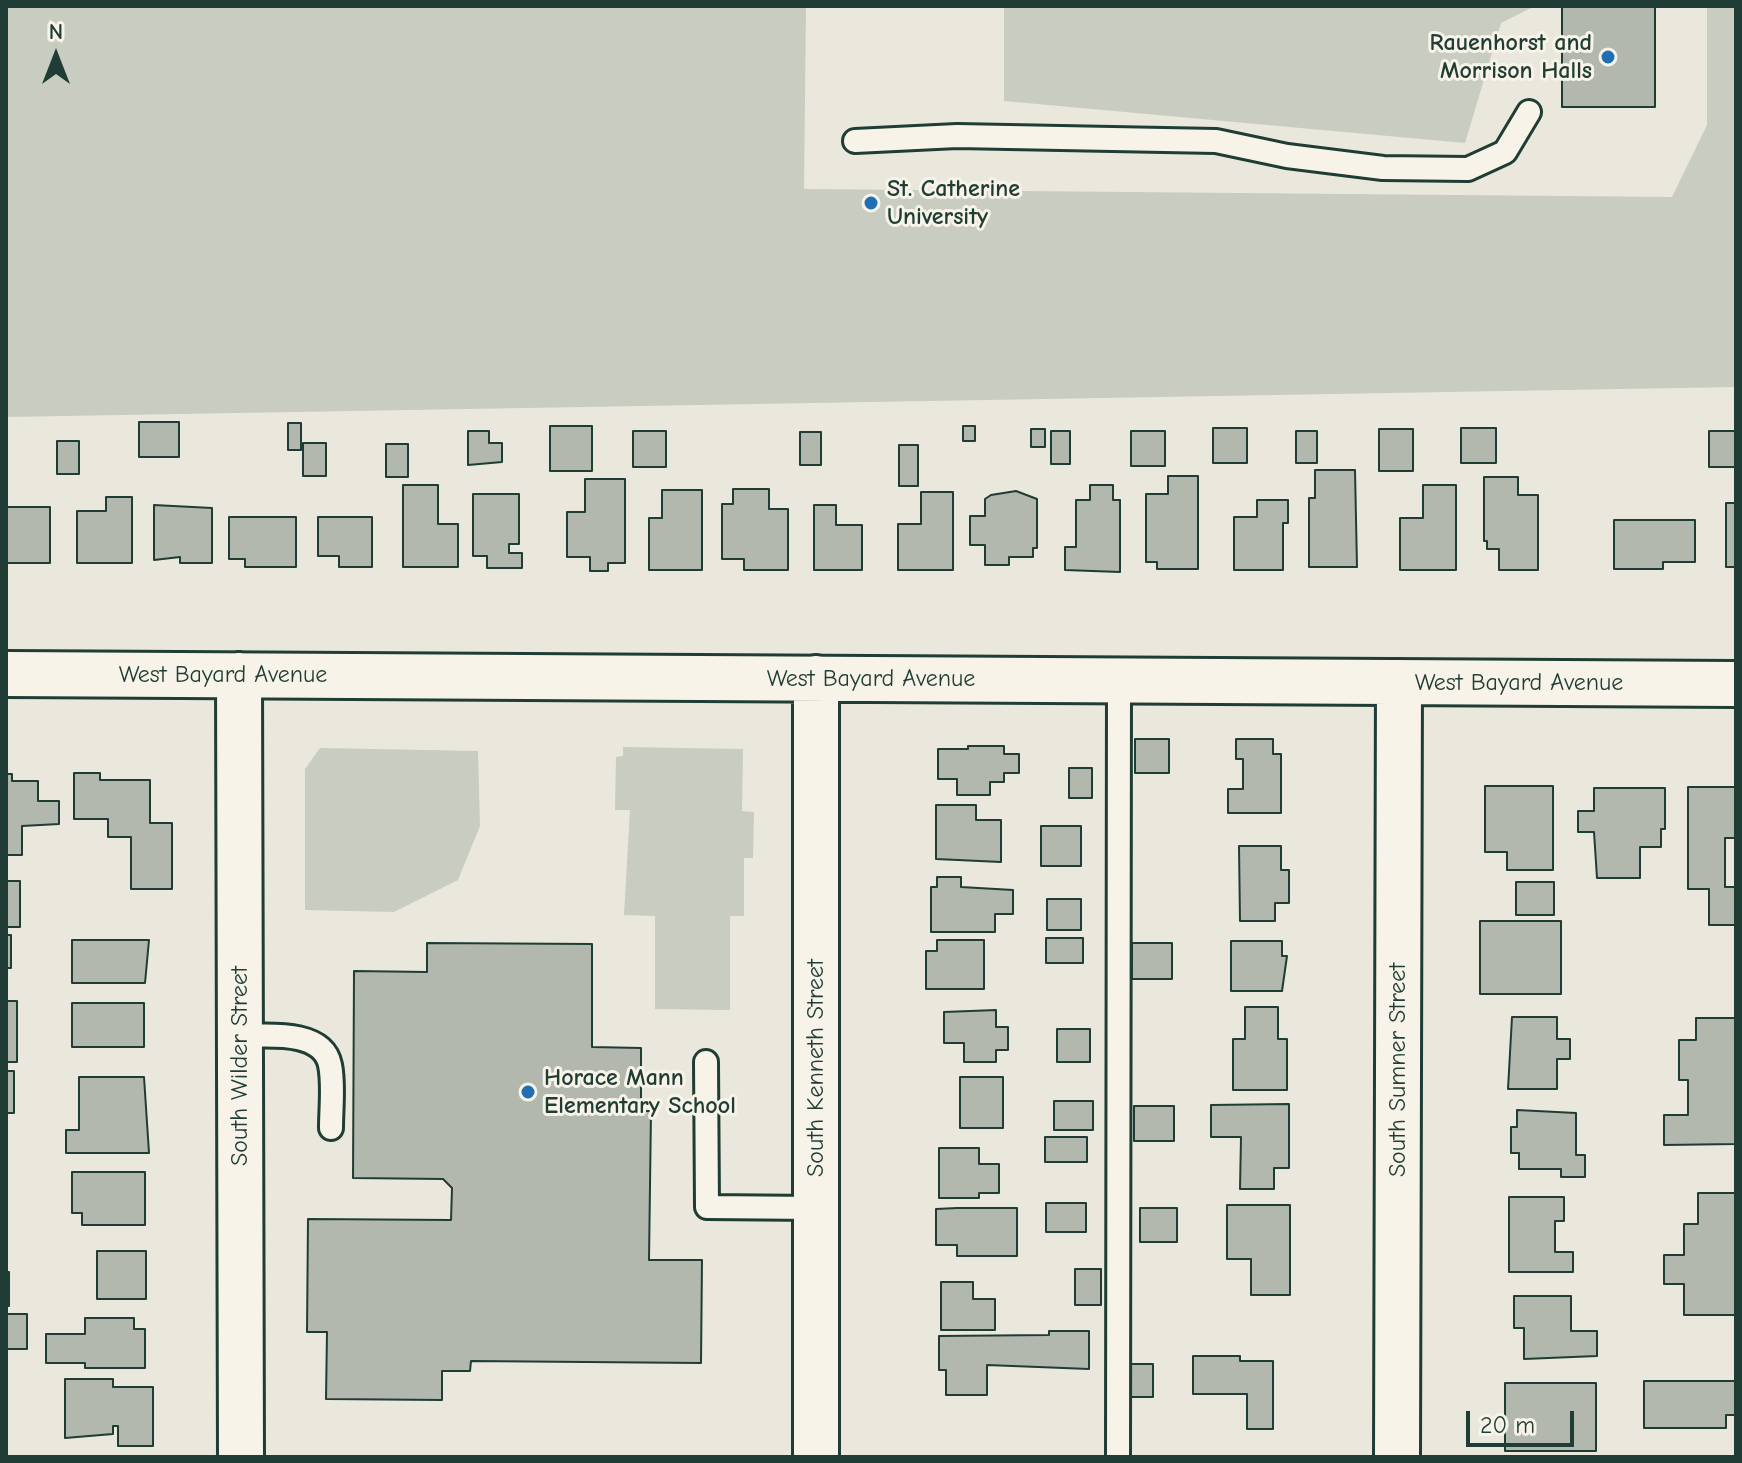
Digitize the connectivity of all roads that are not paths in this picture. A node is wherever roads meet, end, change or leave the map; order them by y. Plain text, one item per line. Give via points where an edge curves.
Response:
1 (1529, 112) dead end
2 (855, 141) dead end
3 (6, 674) edge
4 (239, 675) junction
5 (816, 678) junction
6 (1119, 680) junction
7 (1399, 682) junction
8 (1736, 684) edge
9 (240, 1036) junction
10 (706, 1062) dead end
11 (331, 1128) dead end
12 (816, 1208) junction
13 (241, 1457) edge
14 (816, 1457) edge
15 (1118, 1457) edge
16 (1397, 1457) edge

1 - 2 lane via 1505,152 1468,169 1383,168 1216,141 957,136
3 - 4 street, West Bayard Avenue
4 - 5 street, West Bayard Avenue
4 - 9 street, South Wilder Street
5 - 6 street, West Bayard Avenue
5 - 12 street, South Kenneth Street
6 - 7 street, West Bayard Avenue
6 - 15 lane
7 - 8 street, West Bayard Avenue
7 - 16 street, South Sumner Street
9 - 11 lane via 285,1036 321,1050 330,1062
9 - 13 street, South Wilder Street
10 - 12 lane via 707,1207
12 - 14 street, South Kenneth Street

